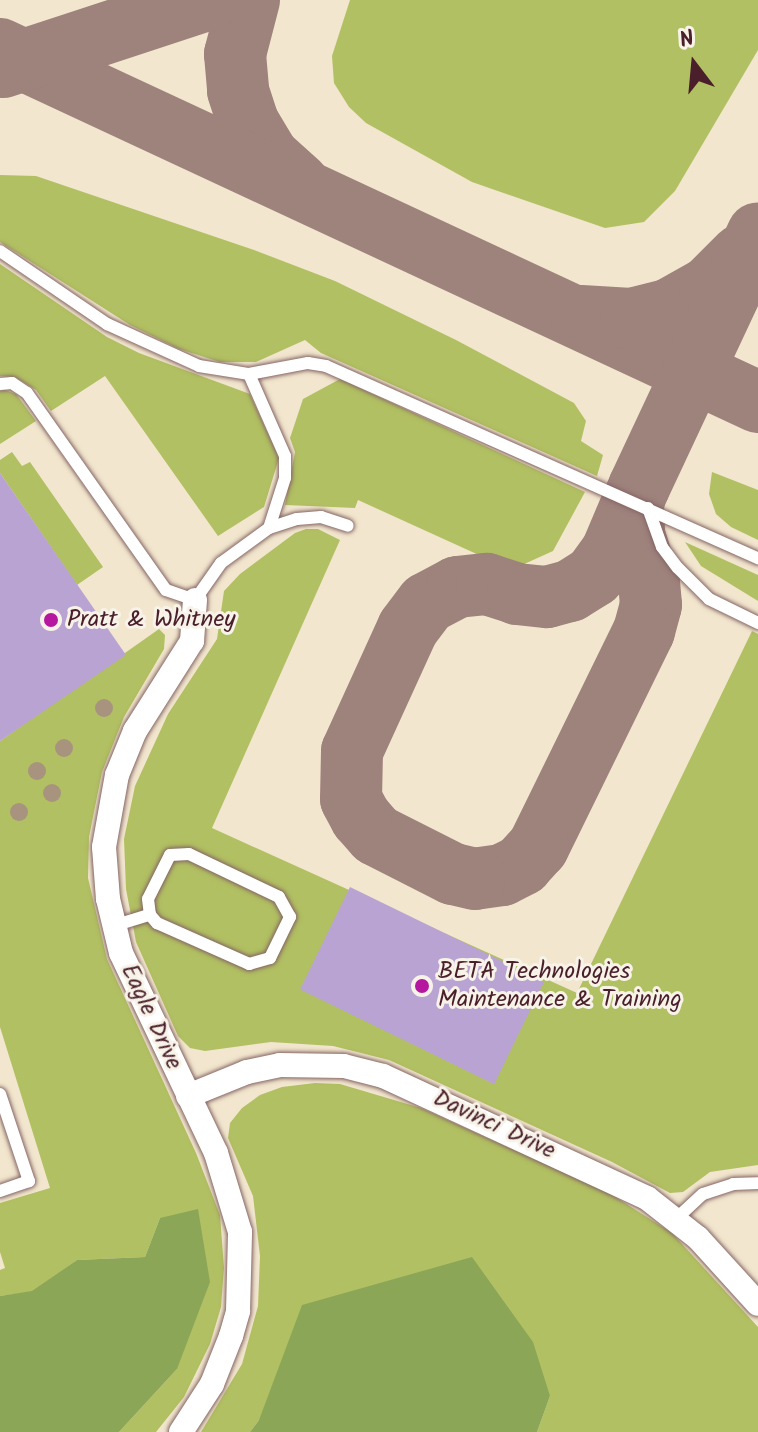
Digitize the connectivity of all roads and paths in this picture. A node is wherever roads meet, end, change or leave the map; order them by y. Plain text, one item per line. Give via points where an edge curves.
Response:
1 (0, 251) edge
2 (249, 374) junction
3 (0, 384) edge
4 (648, 508) junction
5 (348, 526) dead end
6 (269, 528) junction
7 (758, 558) edge
8 (195, 600) junction
9 (758, 623) edge
10 (150, 915) junction
11 (113, 926) junction
12 (0, 1094) edge
13 (188, 1096) junction
14 (758, 1183) edge
15 (0, 1191) edge
16 (677, 1218) junction
17 (758, 1304) edge
18 (181, 1432) edge

1 - 2 lane via 62,296 153,347 199,366
2 - 4 lane via 308,363 326,366
2 - 6 lane via 285,456 285,478
3 - 8 lane via 12,383 27,393 166,590
4 - 7 lane
4 - 9 lane via 662,547 678,568 709,599
5 - 6 lane via 321,517
6 - 8 lane via 221,563
8 - 11 street, Eagle Drive via 192,641 135,731 111,798 104,873
10 - 10 lane via 157,923 249,964 270,958 290,917 279,897 189,854 170,855 148,899
10 - 11 lane
11 - 13 street, Eagle Drive via 132,979
12 - 15 lane via 29,1181
13 - 16 street, Davinci Drive via 280,1065 344,1066 427,1093 607,1176
13 - 18 street, Eagle Drive via 226,1178 241,1258 231,1336 212,1384
14 - 16 lane via 703,1194
16 - 17 street, Davinci Drive

